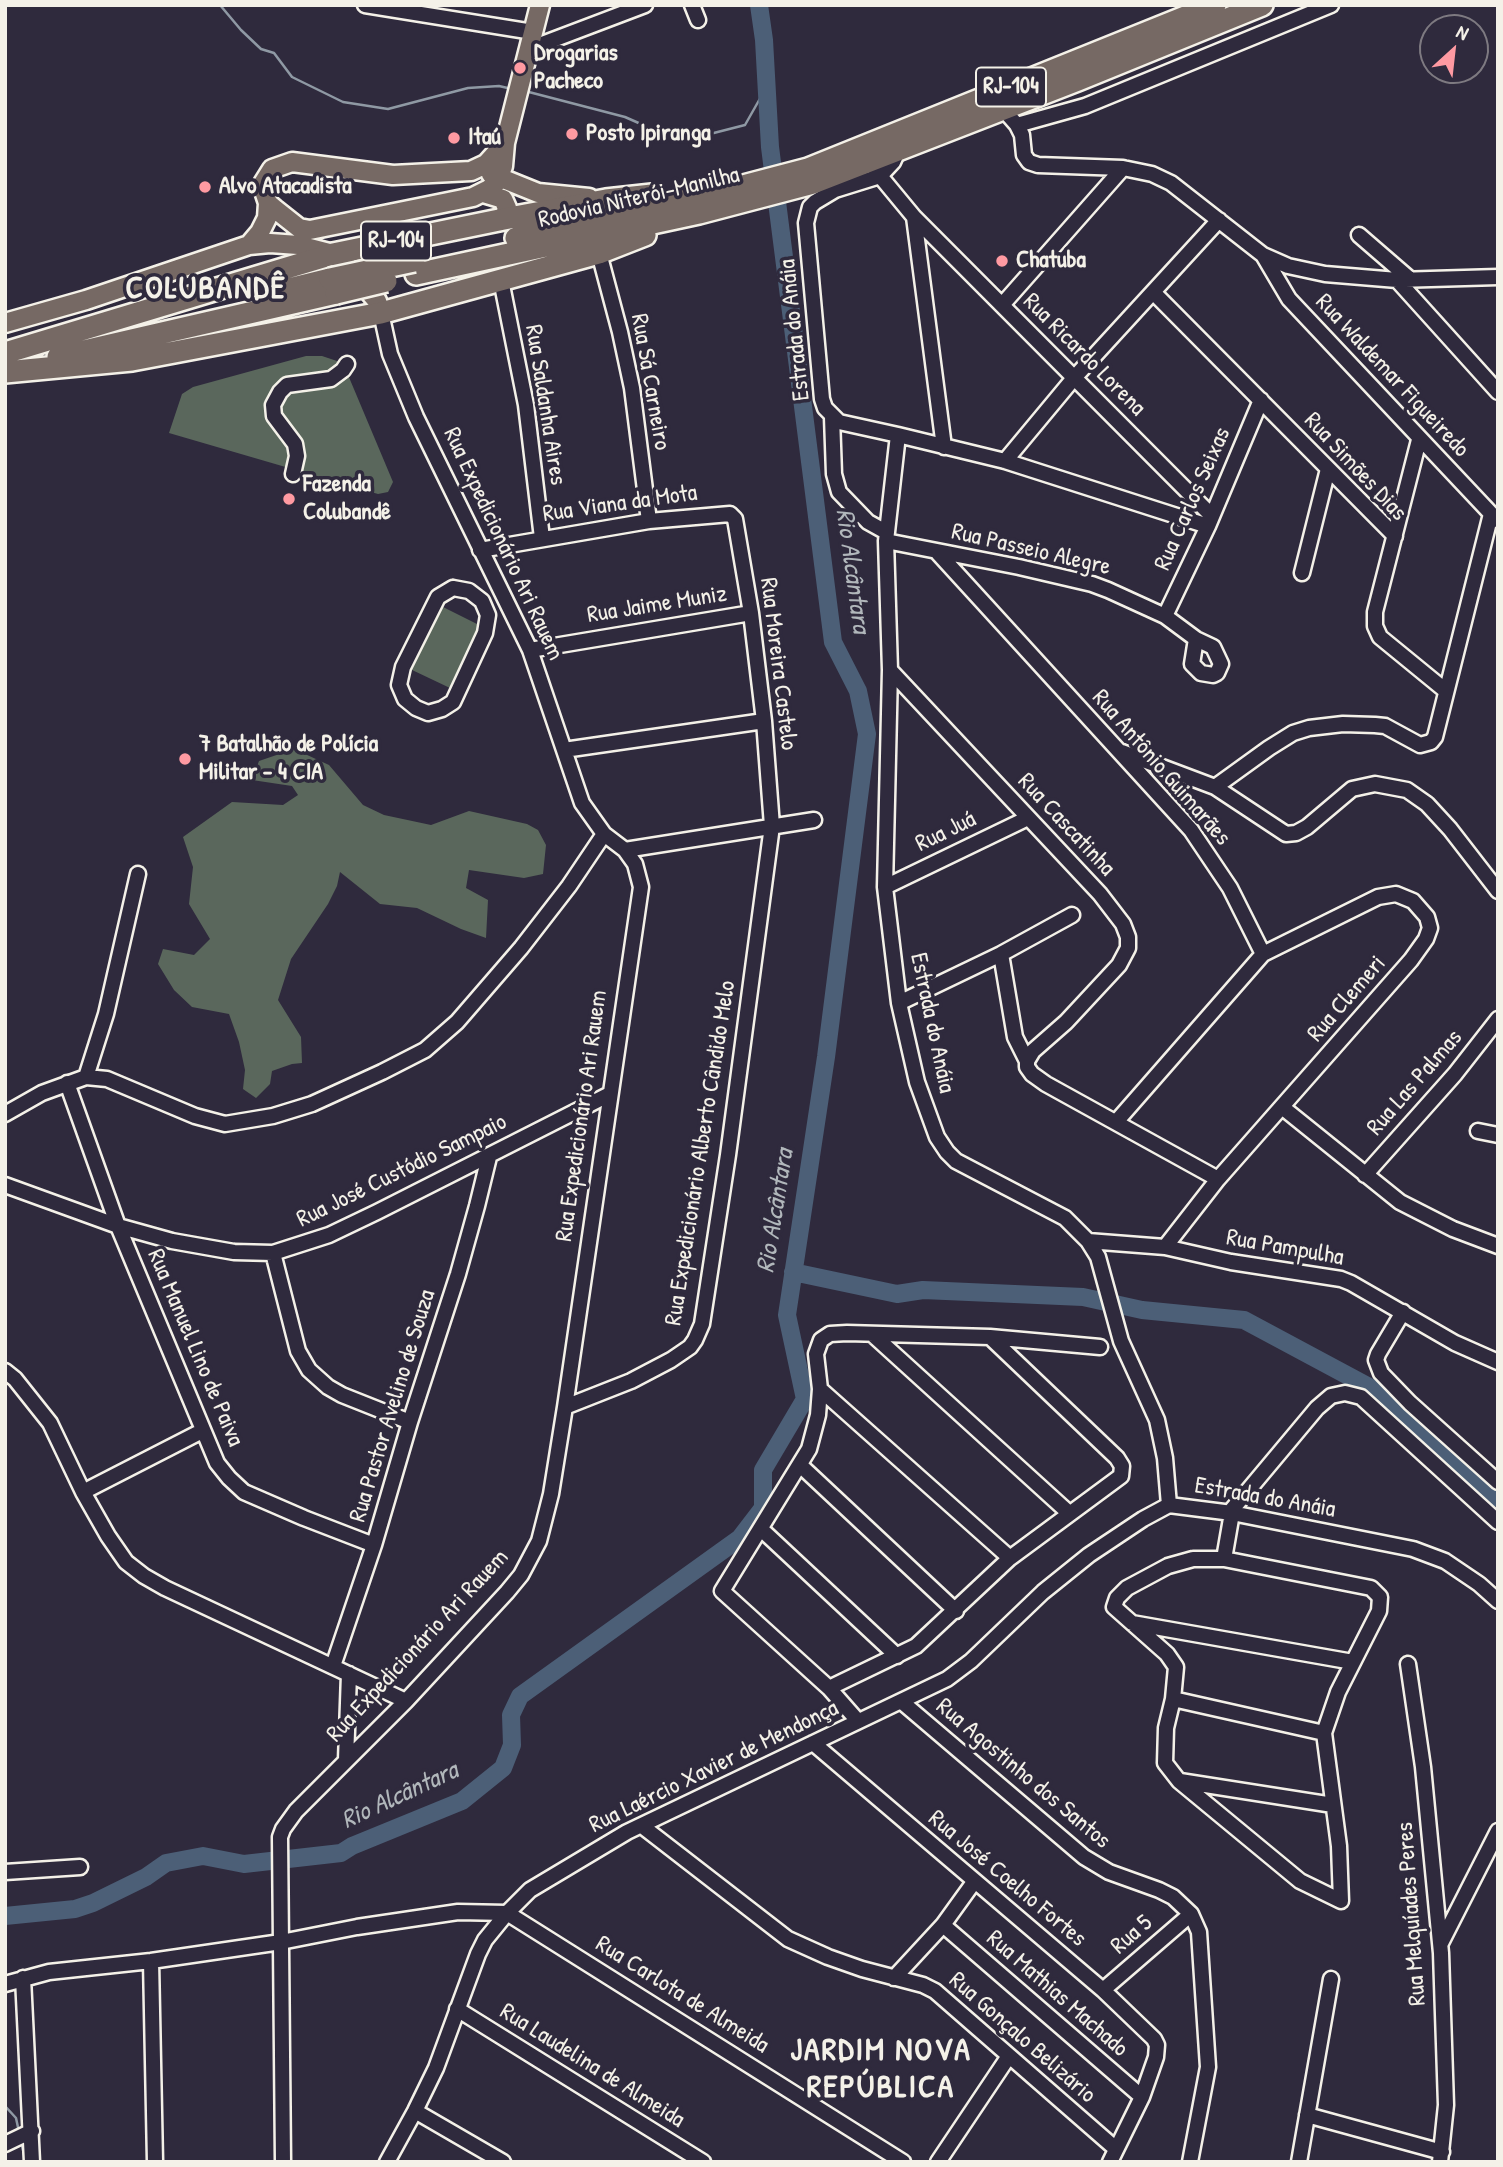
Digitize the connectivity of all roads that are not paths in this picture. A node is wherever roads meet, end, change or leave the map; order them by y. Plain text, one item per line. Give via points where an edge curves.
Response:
1 (365, 5) edge
2 (540, 5) edge
3 (645, 5) edge
4 (692, 5) edge
5 (1214, 5) edge
6 (1262, 5) edge
7 (1322, 7) edge
8 (698, 20) dead end
9 (531, 40) junction
10 (1078, 80) junction
11 (1085, 106) junction
12 (1010, 117) junction
13 (505, 143) junction
14 (1123, 168) junction
15 (874, 169) junction
16 (471, 171) junction
17 (500, 178) junction
18 (812, 185) junction
19 (483, 193) junction
20 (737, 193) junction
21 (606, 200) junction
22 (268, 202) junction
23 (699, 213) junction
24 (914, 217) junction
25 (504, 219) junction
26 (1219, 220) junction
27 (341, 223) junction
28 (1359, 235) dead end
29 (400, 240) junction
30 (249, 245) junction
31 (599, 253) junction
32 (333, 254) junction
33 (1263, 255) junction
34 (415, 267) junction
35 (382, 274) junction
36 (357, 277) junction
37 (1498, 277) edge
38 (501, 280) junction
39 (1404, 280) junction
40 (333, 286) junction
41 (1154, 293) junction
42 (424, 302) junction
43 (1002, 305) junction
44 (379, 307) junction
45 (344, 321) junction
46 (5, 323) edge
47 (5, 354) edge
48 (346, 364) dead end
49 (5, 371) edge
50 (1074, 378) junction
51 (1498, 392) edge
52 (1261, 401) junction
53 (832, 417) junction
54 (898, 435) junction
55 (1419, 440) junction
56 (944, 447) junction
57 (1004, 461) junction
58 (1328, 470) junction
59 (293, 474) dead end
60 (726, 513) joint
61 (1494, 518) edge
62 (649, 521) junction
63 (1210, 521) junction
64 (1395, 536) junction
65 (886, 537) junction
66 (542, 538) junction
67 (480, 550) junction
68 (938, 553) junction
69 (1302, 573) dead end
70 (751, 613) junction
71 (1165, 616) junction
72 (1196, 639) dead end
73 (530, 650) junction
74 (403, 667) joint
75 (890, 670) junction
76 (1446, 691) junction
77 (764, 721) junction
78 (564, 750) junction
79 (1119, 751) junction
80 (1215, 787) junction
81 (1028, 818) junction
82 (814, 820) dead end
83 (772, 826) junction
84 (604, 834) junction
85 (625, 850) junction
86 (138, 874) dead end
87 (885, 887) junction
88 (1498, 891) edge
89 (1072, 915) dead end
90 (1001, 954) junction
91 (1263, 954) junction
92 (900, 1003) junction
93 (1498, 1019) edge
94 (1027, 1061) junction
95 (86, 1077) junction
96 (67, 1083) junction
97 (610, 1094) junction
98 (1282, 1107) junction
99 (5, 1114) edge
100 (1116, 1122) junction
101 (1478, 1131) dead end
102 (1498, 1135) edge
103 (489, 1157) junction
104 (1365, 1175) junction
105 (1218, 1180) junction
106 (5, 1185) edge
107 (118, 1226) junction
108 (1088, 1241) junction
109 (1498, 1246) edge
110 (1165, 1247) junction
111 (273, 1253) junction
112 (1403, 1312) junction
113 (872, 1334) junction
114 (990, 1337) junction
115 (1100, 1347) dead end
116 (1498, 1362) edge
117 (5, 1371) edge
118 (820, 1389) junction
119 (565, 1407) junction
120 (410, 1422) junction
121 (202, 1431) junction
122 (800, 1465) junction
123 (1498, 1482) edge
124 (83, 1492) junction
125 (1169, 1505) junction
126 (1069, 1513) junction
127 (1231, 1513) junction
128 (1498, 1522) edge
129 (761, 1529) junction
130 (374, 1545) junction
131 (1010, 1558) junction
132 (1224, 1559) junction
133 (1498, 1601) edge
134 (956, 1611) junction
135 (1131, 1622) junction
136 (897, 1656) junction
137 (1353, 1662) junction
138 (1408, 1664) dead end
139 (333, 1665) junction
140 (349, 1674) junction
141 (829, 1688) junction
142 (1173, 1699) junction
143 (406, 1701) junction
144 (902, 1702) junction
145 (858, 1721) junction
146 (1324, 1732) junction
147 (813, 1744) junction
148 (346, 1760) junction
149 (1179, 1781) junction
150 (1334, 1805) junction
151 (642, 1826) junction
152 (1498, 1831) edge
153 (80, 1867) dead end
154 (5, 1872) edge
155 (974, 1882) junction
156 (507, 1913) junction
157 (1191, 1914) junction
158 (943, 1925) junction
159 (281, 1942) junction
160 (1440, 1944) junction
161 (151, 1961) junction
162 (23, 1978) junction
163 (894, 1978) junction
164 (1331, 1979) dead end
165 (5, 1984) edge
166 (1103, 1990) junction
167 (457, 2009) junction
168 (1009, 2056) junction
169 (1142, 2097) junction
170 (415, 2111) junction
171 (1307, 2115) junction
172 (32, 2131) junction
173 (5, 2144) edge
174 (1113, 2155) edge
175 (1441, 2157) edge
176 (32, 2162) edge
177 (155, 2162) edge
178 (283, 2162) edge
179 (387, 2162) edge
180 (503, 2162) edge
181 (703, 2162) edge
182 (903, 2162) edge
183 (938, 2162) edge
184 (1190, 2162) edge
185 (1299, 2162) edge

1 - 9 street
2 - 9 main road
3 - 9 street
4 - 8 street
5 - 18 highway, Rodovia Niterói-Manilha / RJ-104
6 - 10 highway, Rodovia Niterói-Manilha / RJ-104
7 - 11 street
9 - 13 main road
10 - 11 street
10 - 12 highway, Rodovia Niterói-Manilha / RJ-104
11 - 12 street
12 - 14 street via 1022,135 1029,162
12 - 15 highway, Rodovia Niterói-Manilha / RJ-104 via 898,150
13 - 16 main road via 486,164
13 - 17 main road
14 - 26 street via 1171,183
14 - 43 street
15 - 18 highway, Rodovia Niterói-Manilha / RJ-104
15 - 24 street, Rua Ricardo Lorena
16 - 17 main road
16 - 19 main road via 484,180
16 - 22 main road via 393,175 292,162 272,169 264,179
17 - 19 main road
17 - 21 main road via 538,193
18 - 20 highway, Rodovia Niterói-Manilha / RJ-104
18 - 53 street, Estrada do Anáia via 807,231 822,399
19 - 25 main road via 503,199 507,208
19 - 27 main road, RJ-104
20 - 21 highway via 698,190
20 - 23 highway, Rodovia Niterói-Manilha / RJ-104
20 - 34 highway, Rodovia Niterói-Manilha / RJ-104
21 - 25 highway
22 - 27 main road, RJ-104 via 299,228
22 - 30 main road via 264,225
23 - 31 highway
23 - 34 highway, Rodovia Niterói-Manilha / RJ-104
24 - 43 street, Rua Ricardo Lorena
24 - 56 street
25 - 29 highway, RJ-104
26 - 33 street
26 - 41 street
27 - 32 main road via 333,235
28 - 39 street
29 - 32 highway, RJ-104
29 - 35 main road, Rua Expedicionário Ari Rauem via 390,250
30 - 32 main road, RJ-104 via 287,243
30 - 46 main road
31 - 38 highway
31 - 62 street, Rua Sá Carneiro via 630,376
32 - 36 main road, Rua Expedicionário Ari Rauem
32 - 47 highway
33 - 39 street via 1325,274
33 - 55 street, Rua Waldemar Figueiredo via 1289,299
34 - 40 highway, Rodovia Niterói-Manilha / RJ-104, bridge
35 - 42 highway via 394,293
35 - 44 main road, Rua Expedicionário Ari Rauem
36 - 44 main road, Rua Expedicionário Ari Rauem
36 - 45 highway via 357,295
37 - 39 street
38 - 42 highway
38 - 66 street, Rua Saldanha Aires via 526,405
39 - 51 street
40 - 47 highway, Rodovia Niterói-Manilha / RJ-104
40 - 49 highway, Rodovia Niterói-Manilha / RJ-104
41 - 50 street
41 - 52 street, Rua Simões Dias
42 - 44 highway
43 - 50 street, Rua Ricardo Lorena
44 - 45 highway
44 - 67 street, Rua Expedicionário Ari Rauem via 390,354 416,417
45 - 49 highway via 132,360
48 - 59 street via 331,379 287,385 273,405 274,416 295,444
50 - 57 street
50 - 63 street, Rua Ricardo Lorena
52 - 58 street, Rua Simões Dias
52 - 63 street, Rua Carlos Seixas
53 - 54 street, Estrada do Anáia
53 - 65 street via 839,492
54 - 56 street
54 - 65 street, Estrada do Anáia
55 - 61 street, Rua Waldemar Figueiredo
55 - 64 street
56 - 57 street
57 - 63 street
58 - 64 street, Rua Simões Dias
58 - 69 street
60 - 62 street, Rua Viana da Mota
60 - 70 street, Rua Moreira Castelo via 735,519
61 - 76 street
62 - 66 street, Rua Viana da Mota
63 - 71 street, Rua Carlos Seixas
64 - 76 street, Rua Simões Dias via 1376,612 1378,634
65 - 68 street, Rua Passeio Alegre
65 - 75 street, Estrada do Anáia
66 - 67 street, Rua Viana da Mota
67 - 73 street, Rua Expedicionário Ari Rauem
68 - 71 street, Rua Passeio Alegre via 1092,584
68 - 79 street, Rua Antônio Guimarães
70 - 73 street, Rua Jaime Muniz
70 - 77 street, Rua Moreira Castelo
71 - 72 street, Rua Passeio Alegre
73 - 78 street, Rua Expedicionário Ari Rauem
74 - 74 street via 438,597 453,588 470,591 482,601 488,615 485,633 453,702 428,713 416,708 399,685
75 - 81 street, Rua Cascatinha
75 - 87 street, Estrada do Anáia
76 - 80 street via 1431,742 1423,745 1385,726 1309,728 1269,748
77 - 78 street
77 - 83 street, Rua Moreira Castelo
78 - 84 street, Rua Expedicionário Ari Rauem via 582,803
79 - 80 street
79 - 91 street, Rua Antônio Guimarães via 1191,830 1230,888
80 - 88 street via 1286,834 1307,827 1352,789 1375,784 1407,790 1450,829
81 - 87 street, Rua Juá
81 - 94 street, Rua Cascatinha via 1100,894 1123,924 1128,948 1119,965
82 - 83 street
83 - 85 street
83 - 119 street, Rua Expedicionário Alberto Cândido Melo via 728,1155 699,1331 690,1347 671,1360
84 - 85 street, Rua Expedicionário Ari Rauem
84 - 95 street via 521,948 457,1023 425,1050 382,1072 312,1104 225,1124 107,1079
85 - 97 street, Rua Expedicionário Ari Rauem via 635,864 641,887
86 - 95 street via 113,990
87 - 92 street, Estrada do Anáia
89 - 90 street
90 - 92 street
90 - 94 street via 1015,1037
91 - 98 street, Rua Clemeri via 1378,897 1396,894 1413,901 1430,928 1411,960
91 - 100 street
92 - 108 street, Estrada do Anáia via 917,1082 947,1152 1065,1218
93 - 104 street, Rua Las Palmas
94 - 100 street via 1032,1074 1046,1084
95 - 96 street
96 - 99 street
96 - 107 street, Rua Manuel Lino de Paiva
97 - 103 street, Rua José Custódio Sampaio
97 - 119 street, Rua Expedicionário Ari Rauem
98 - 104 street
98 - 105 street, Rua Clemeri
100 - 105 street
101 - 102 street
103 - 111 street, Rua José Custódio Sampaio via 329,1235
103 - 120 street, Rua Pastor Avelino de Souza
104 - 109 street via 1408,1207
105 - 110 street, Rua Clemeri
106 - 107 street, Rua José Custódio Sampaio
107 - 111 street, Rua José Custódio Sampaio via 201,1247
107 - 121 street, Rua Manuel Lino de Paiva
108 - 110 street, Rua Pampulha
108 - 125 street, Estrada do Anáia via 1098,1257 1121,1341 1157,1420
110 - 112 street, Rua Pampulha via 1341,1279
111 - 120 street via 298,1351 309,1370 342,1395
112 - 116 street, Rua Pampulha
112 - 123 street via 1378,1354 1381,1373
113 - 114 street
113 - 118 street via 824,1336 816,1354
113 - 126 street
114 - 115 street
114 - 126 street via 1122,1466 1117,1481
117 - 124 street via 50,1423
118 - 122 street via 814,1433
118 - 131 street
119 - 143 street, Rua Expedicionário Ari Rauem via 546,1518 531,1558 507,1592
120 - 130 street, Rua Pastor Avelino de Souza
121 - 124 street
121 - 130 street, Rua Manuel Lino de Paiva via 217,1463 244,1492
122 - 129 street
122 - 134 street
124 - 139 street via 117,1551 144,1576
125 - 127 street, Estrada do Anáia
125 - 144 street, Rua Laércio Xavier de Mendonça via 1089,1555 956,1673
126 - 131 street
127 - 128 street via 1317,1408 1331,1396 1345,1393 1361,1397
127 - 132 street
127 - 133 street, Estrada do Anáia via 1413,1549 1445,1561
129 - 136 street
129 - 141 street via 722,1591
130 - 139 street, Rua Pastor Avelino de Souza
131 - 134 street
132 - 135 street via 1194,1559 1168,1566 1127,1588 1114,1607
132 - 137 street via 1371,1588 1380,1598 1379,1611
134 - 136 street via 916,1646
135 - 137 street
135 - 142 street via 1176,1667
136 - 141 street
137 - 146 street
138 - 160 street, Rua Melquíades Peres
139 - 140 street
140 - 143 street
140 - 148 street
141 - 145 street
142 - 146 street
142 - 149 street via 1164,1757
143 - 148 street, Rua Expedicionário Ari Rauem
144 - 145 street, Rua Laércio Xavier de Mendonça
144 - 157 street, Rua Agostinho dos Santos via 1084,1857 1109,1872 1159,1889
145 - 147 street, Rua Laércio Xavier de Mendonça
146 - 150 street
147 - 151 street, Rua Laércio Xavier de Mendonça
147 - 155 street, Rua José Coelho Fortes
148 - 159 street, Rua Expedicionário Ari Rauem via 283,1829 279,1851
149 - 150 street
149 - 150 street via 1300,1881 1341,1901
151 - 156 street, Rua Laércio Xavier de Mendonça via 546,1879
151 - 163 street, Rua Gonçalo Belizário via 789,1939
152 - 160 street
153 - 154 street
155 - 158 street
155 - 166 street, Rua José Coelho Fortes
156 - 159 street via 458,1912
156 - 167 street, Rua Laércio Xavier de Mendonça via 478,1954
156 - 182 street, Rua Carlota de Almeida
157 - 166 street, Rua 5
157 - 184 street via 1199,1932 1208,2067
158 - 163 street
158 - 169 street, Rua Mathias Machado
159 - 161 street
159 - 178 street
160 - 175 street, Rua Melquíades Peres via 1446,2105
161 - 162 street
161 - 177 street
162 - 165 street
162 - 172 street
163 - 168 street, Rua Gonçalo Belizário via 935,1991
164 - 171 street
166 - 169 street, Rua José Coelho Fortes via 1157,2045
167 - 170 street, Rua Laércio Xavier de Mendonça
167 - 181 street, Rua Laudelina de Almeida
168 - 174 street, Rua Gonçalo Belizário
168 - 183 street
169 - 174 street
170 - 179 street, Rua Laércio Xavier de Mendonça
170 - 180 street
171 - 175 street
171 - 185 street
172 - 173 street
172 - 176 street

